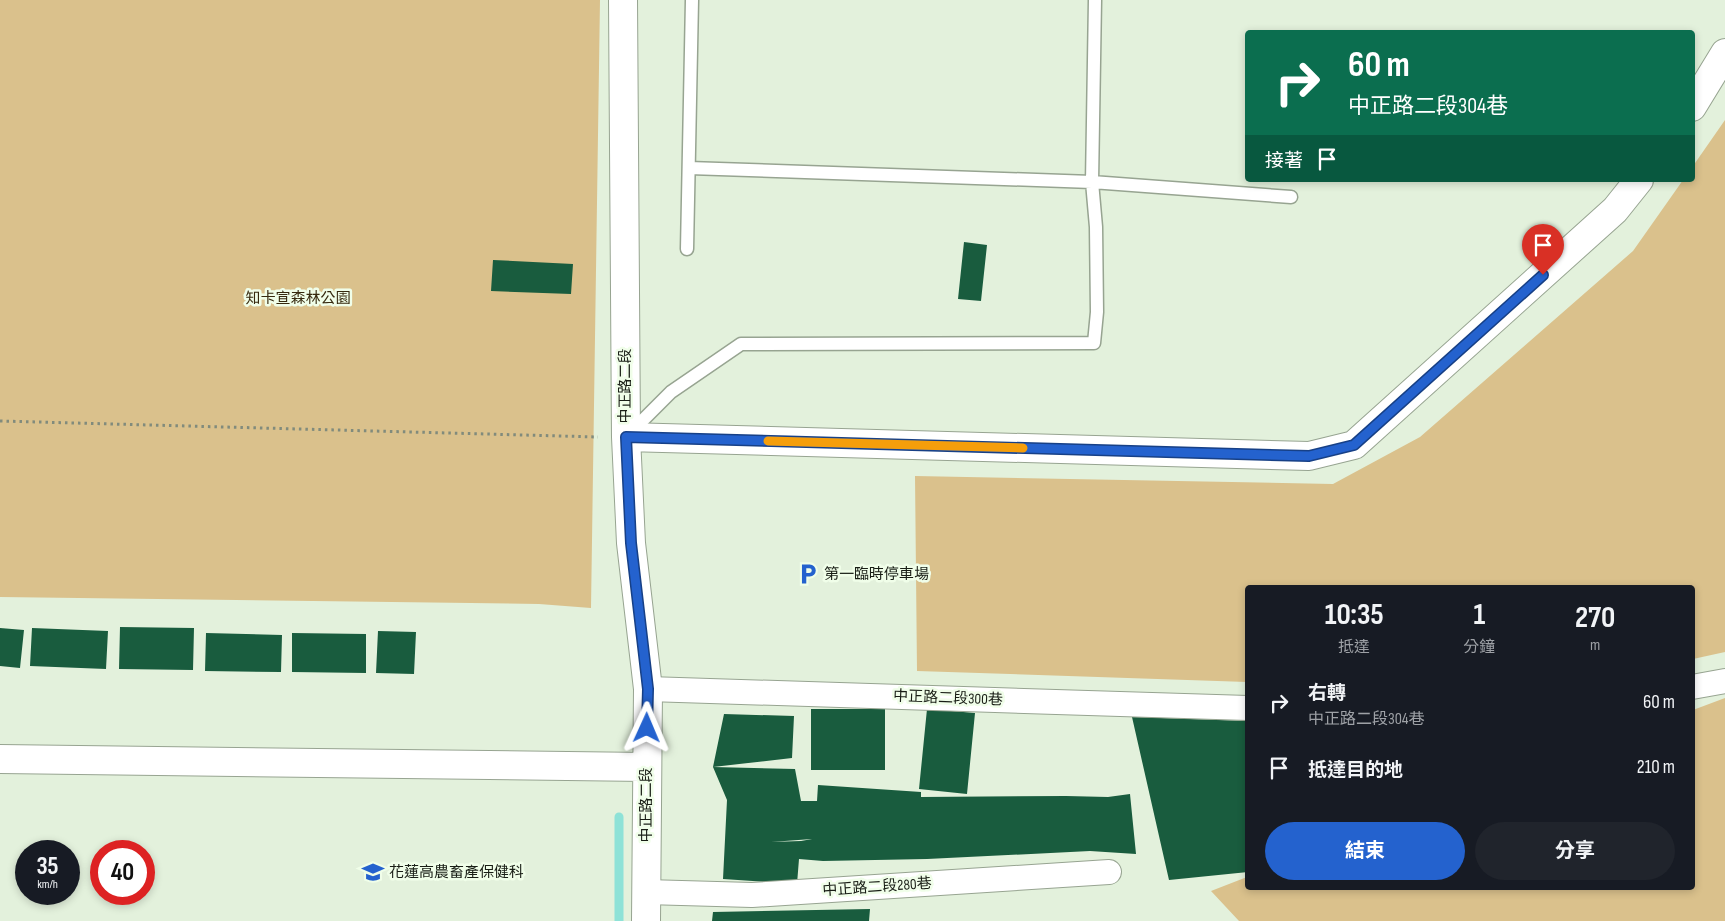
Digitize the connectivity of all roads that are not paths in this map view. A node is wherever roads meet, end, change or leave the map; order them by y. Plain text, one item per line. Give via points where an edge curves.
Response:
1 (623, 0) edge
2 (692, 0) edge
3 (1095, 0) edge
4 (1725, 53) edge
5 (1695, 102) edge
6 (689, 168) junction
7 (1092, 182) junction
8 (1637, 182) edge
9 (1291, 197) dead end
10 (688, 249) dead end
11 (626, 437) junction
12 (1725, 681) edge
13 (1695, 686) edge
14 (648, 689) junction
15 (1245, 708) edge
16 (0, 759) edge
17 (646, 767) junction
18 (1109, 872) dead end
19 (646, 892) junction
20 (646, 921) edge

1 - 11 street, 中正路二段
2 - 6 lane
3 - 7 lane
4 - 5 street
6 - 7 lane
6 - 10 lane
7 - 9 lane
7 - 11 lane via 1096,227 1094,343 741,344 671,392
8 - 11 street via 1615,210 1354,445 1309,456
11 - 14 street, 中正路二段 via 631,543
12 - 13 street
14 - 15 street, 中正路二段300巷
14 - 17 street, 中正路二段
16 - 17 street
17 - 19 street, 中正路二段
18 - 19 street, 中正路二段280巷 via 752,896
19 - 20 street, 中正路二段

